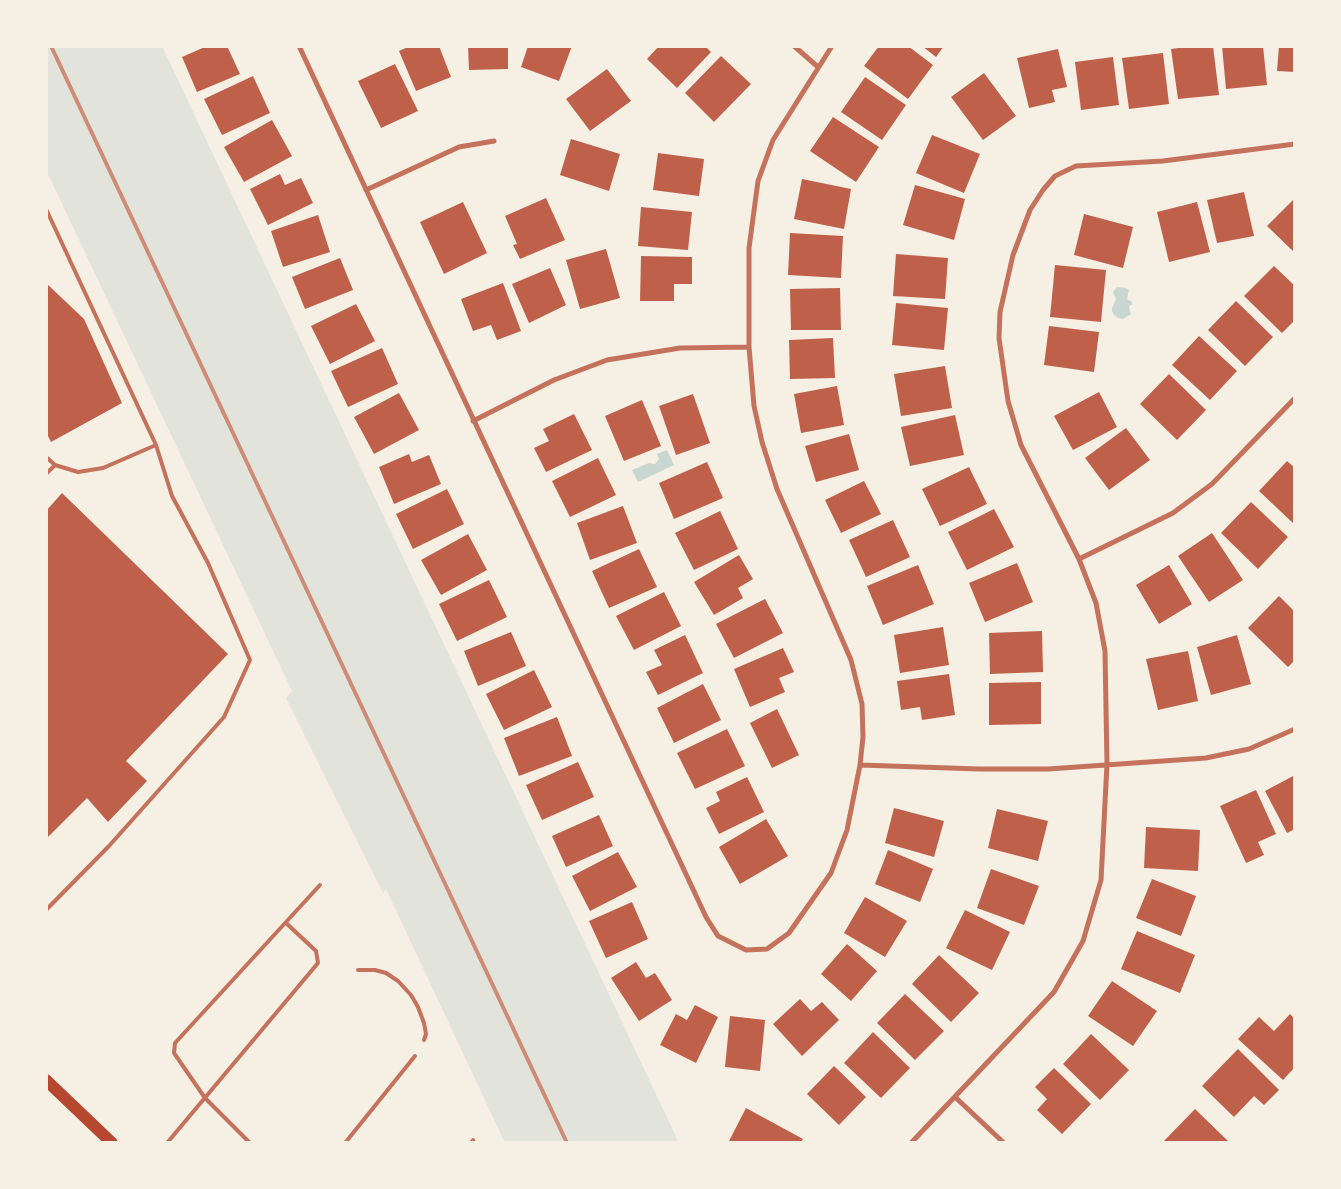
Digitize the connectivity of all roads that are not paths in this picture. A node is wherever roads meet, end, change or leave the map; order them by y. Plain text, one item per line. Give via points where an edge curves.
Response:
1 (299, 46) edge
2 (794, 46) edge
3 (832, 46) edge
4 (818, 67) junction
5 (494, 141) dead end
6 (1295, 144) edge
7 (366, 190) junction
8 (46, 209) edge
9 (749, 347) junction
10 (1295, 398) edge
11 (474, 422) junction
12 (156, 445) junction
13 (46, 457) edge
14 (55, 465) junction
15 (46, 474) edge
16 (1079, 559) junction
17 (1295, 729) edge
18 (860, 764) junction
19 (1107, 764) junction
20 (320, 886) dead end
21 (46, 910) edge
22 (286, 923) junction
23 (358, 970) dead end
24 (424, 1040) dead end
25 (415, 1056) dead end
26 (46, 1080) edge
27 (955, 1097) junction
28 (205, 1098) junction
29 (112, 1143) edge
30 (167, 1143) edge
31 (250, 1143) edge
32 (345, 1143) edge
33 (911, 1143) edge
34 (1004, 1143) edge

1 - 7 street
2 - 4 street
3 - 4 street
4 - 9 street via 773,140 758,181 749,248
5 - 7 street via 458,147
6 - 16 street via 1163,161 1076,166 1055,176 1030,210 1013,255 1000,312 999,338 1008,401 1022,445
7 - 11 street
8 - 12 lane
9 - 11 street via 680,348 607,360 554,380
9 - 18 street via 754,406 777,489 851,660 862,704
10 - 16 street via 1205,490 1173,513
11 - 18 street via 706,917 718,936 746,950 767,949 789,933 831,872 847,830
12 - 14 lane via 103,468 78,472
12 - 21 lane via 172,496 208,563 250,660 224,717 109,846
13 - 14 lane
14 - 15 lane
16 - 19 street via 1096,603 1105,651
17 - 19 street via 1249,749 1206,758
18 - 19 street via 1008,769
19 - 27 street via 1101,880 1083,941 1054,992
20 - 22 lane
22 - 28 lane via 176,1043 174,1053
22 - 28 lane via 316,951 318,963
23 - 24 lane via 375,970 398,981 418,1007 426,1034
25 - 32 lane
26 - 29 main road
27 - 33 street
27 - 34 street
28 - 30 lane
28 - 31 lane

